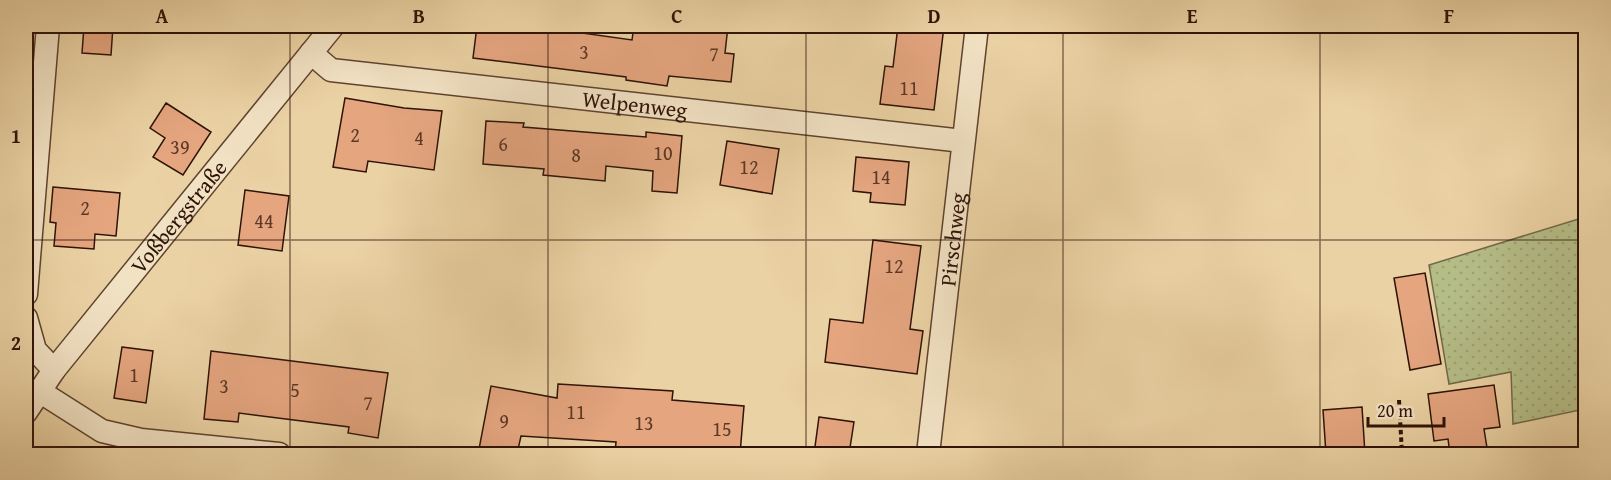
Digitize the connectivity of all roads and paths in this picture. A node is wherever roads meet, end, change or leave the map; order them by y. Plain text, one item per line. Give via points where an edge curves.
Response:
1 (48, 26) edge
2 (333, 26) edge
3 (977, 26) edge
4 (311, 53) junction
5 (963, 141) junction
6 (28, 214) edge
7 (26, 294) edge
8 (26, 318) edge
9 (54, 370) junction
10 (39, 391) junction
11 (1399, 400) dead end
12 (26, 412) edge
13 (279, 454) edge
14 (928, 454) edge
15 (1402, 454) edge

1 - 6 street
2 - 4 street, Voßbergstraße
3 - 5 street, Pirschweg
4 - 5 street, Welpenweg via 331,70
4 - 9 street, Voßbergstraße
5 - 14 street, Pirschweg
6 - 7 street
8 - 9 street via 35,350
9 - 10 street, Voßbergstraße
10 - 12 street, Voßbergstraße
10 - 13 street via 102,430 141,440
11 - 15 path

